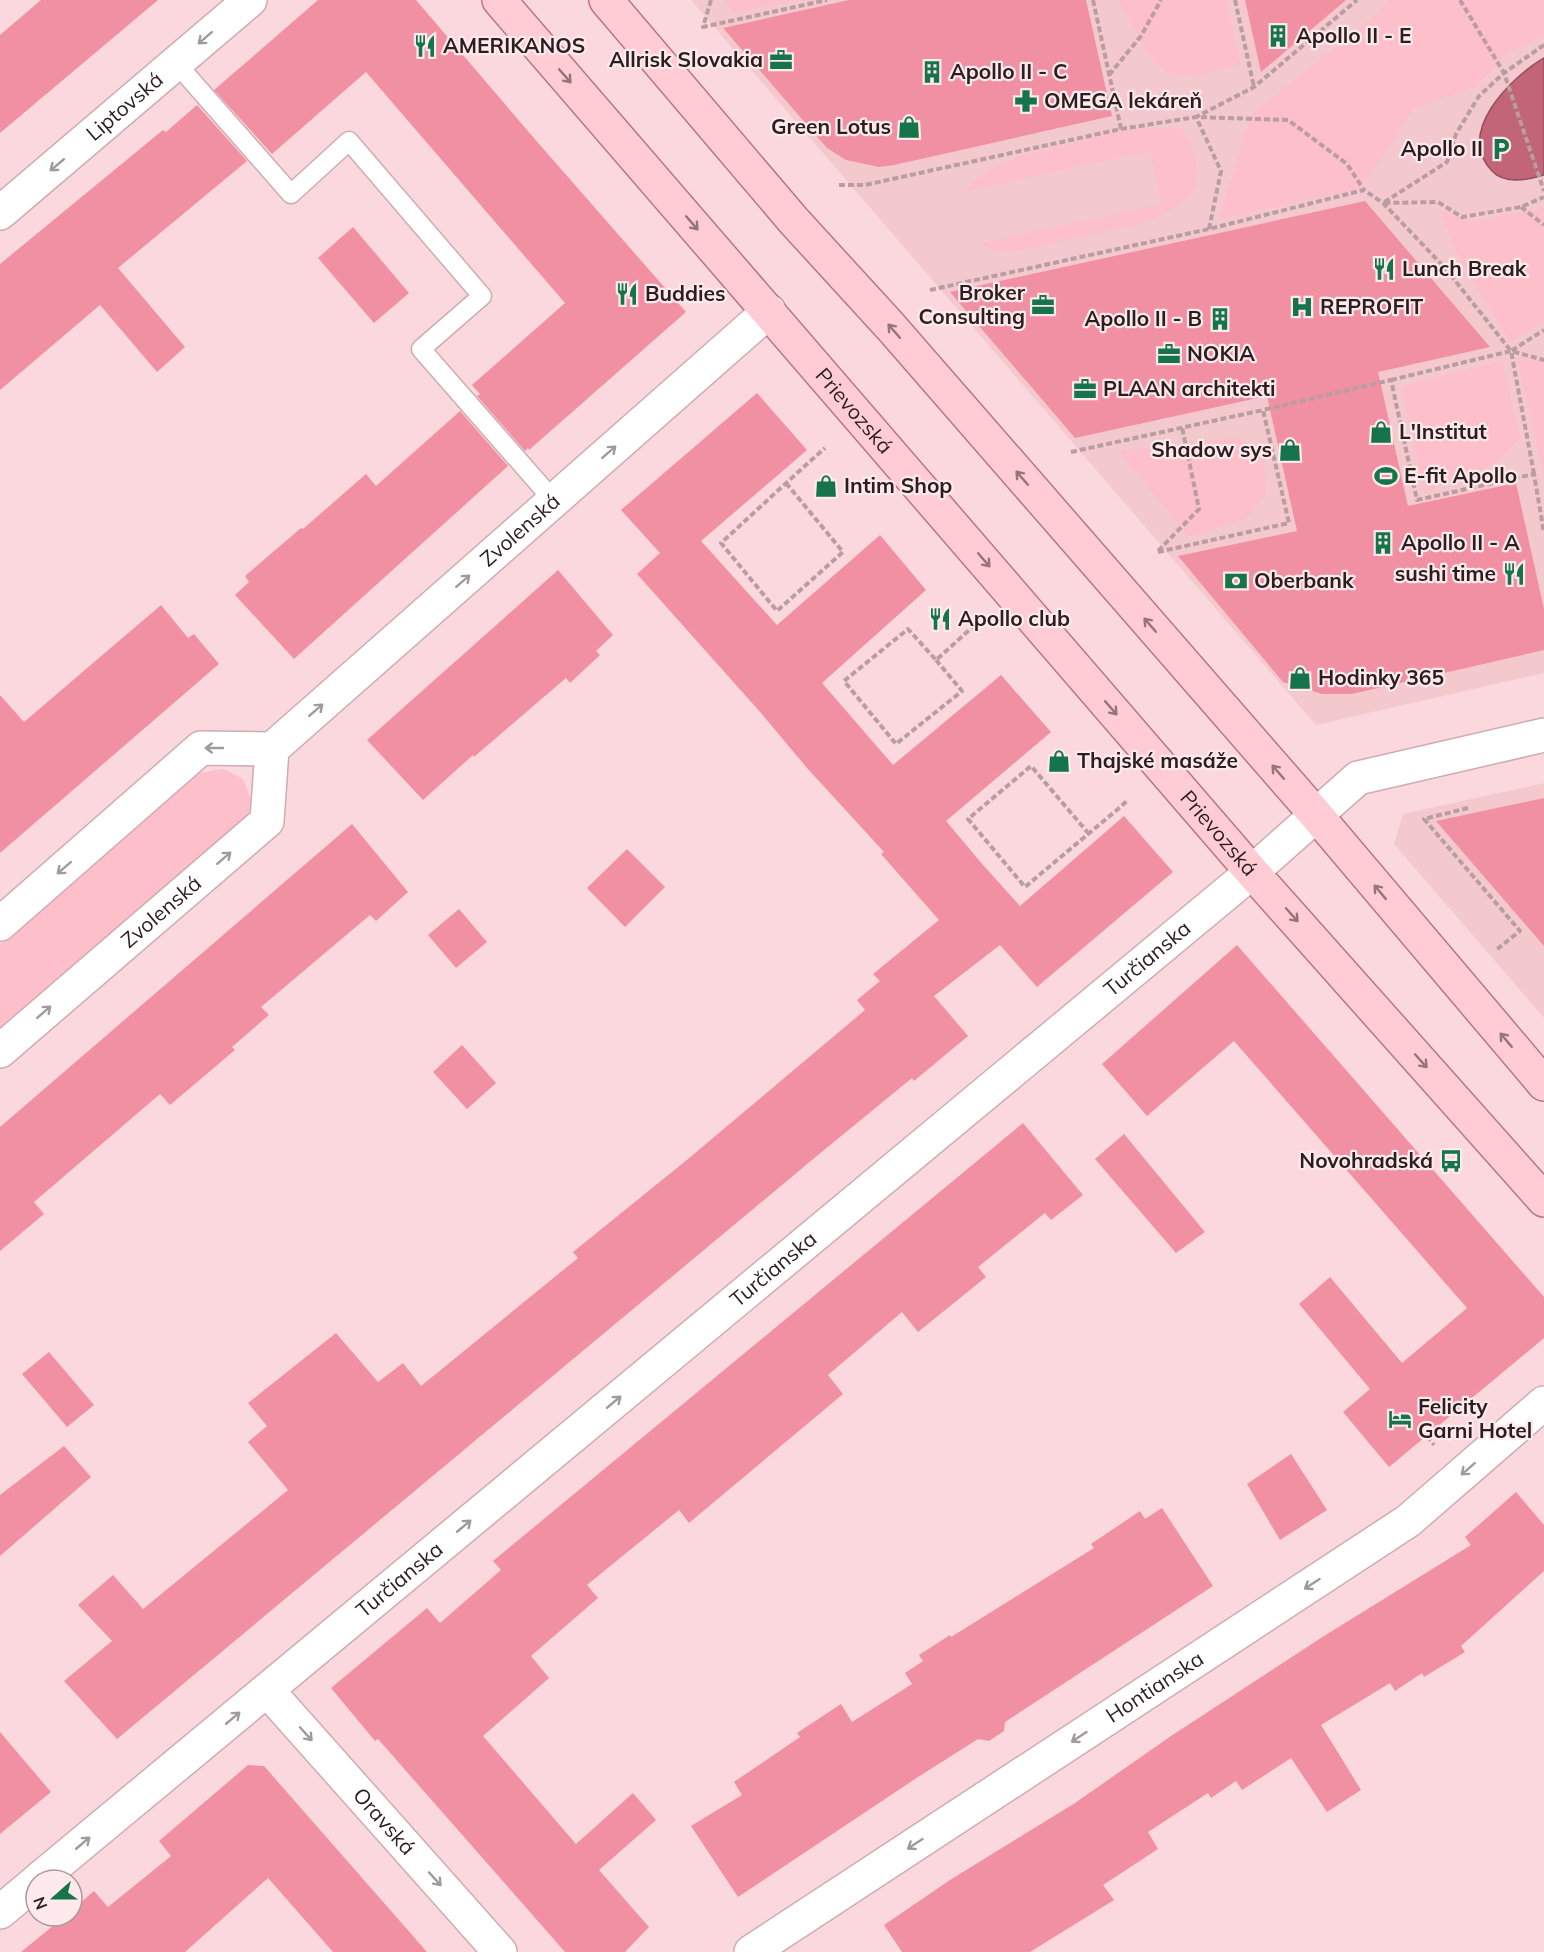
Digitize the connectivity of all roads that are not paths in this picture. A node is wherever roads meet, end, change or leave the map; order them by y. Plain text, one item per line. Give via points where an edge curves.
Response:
1 (250, 0) edge
2 (499, 0) edge
3 (606, 0) edge
4 (176, 63) junction
5 (0, 213) edge
6 (769, 311) junction
7 (554, 501) junction
8 (1544, 735) edge
9 (272, 749) junction
10 (1317, 816) junction
11 (1252, 872) junction
12 (0, 924) edge
13 (0, 1051) edge
14 (1544, 1084) edge
15 (1544, 1200) edge
16 (1544, 1403) edge
17 (267, 1690) junction
18 (53, 1868) edge
19 (24, 1892) edge
20 (0, 1912) edge
21 (500, 1952) edge
22 (751, 1952) edge

1 -> 4 street, Liptovská
2 -> 6 main road, Prievozská
10 -> 3 main road via 794,221
4 -> 5 street, Liptovská
4 - 7 lane via 291,194 349,141 482,296 421,349
7 -> 6 street, Zvolenská
6 -> 11 main road, Prievozská
9 -> 7 street, Zvolenská
8 - 10 street, Turčianska via 1358,778
9 -> 12 street via 201,748
13 -> 9 street, Zvolenská via 267,821
10 - 11 street, Turčianska
14 -> 10 main road
11 -> 15 main road, Prievozská
17 -> 11 street, Turčianska
16 -> 22 street, Hontianska via 1408,1521
18 -> 17 street, Turčianska
17 -> 21 street, Oravská
19 - 20 street, Turčianska

